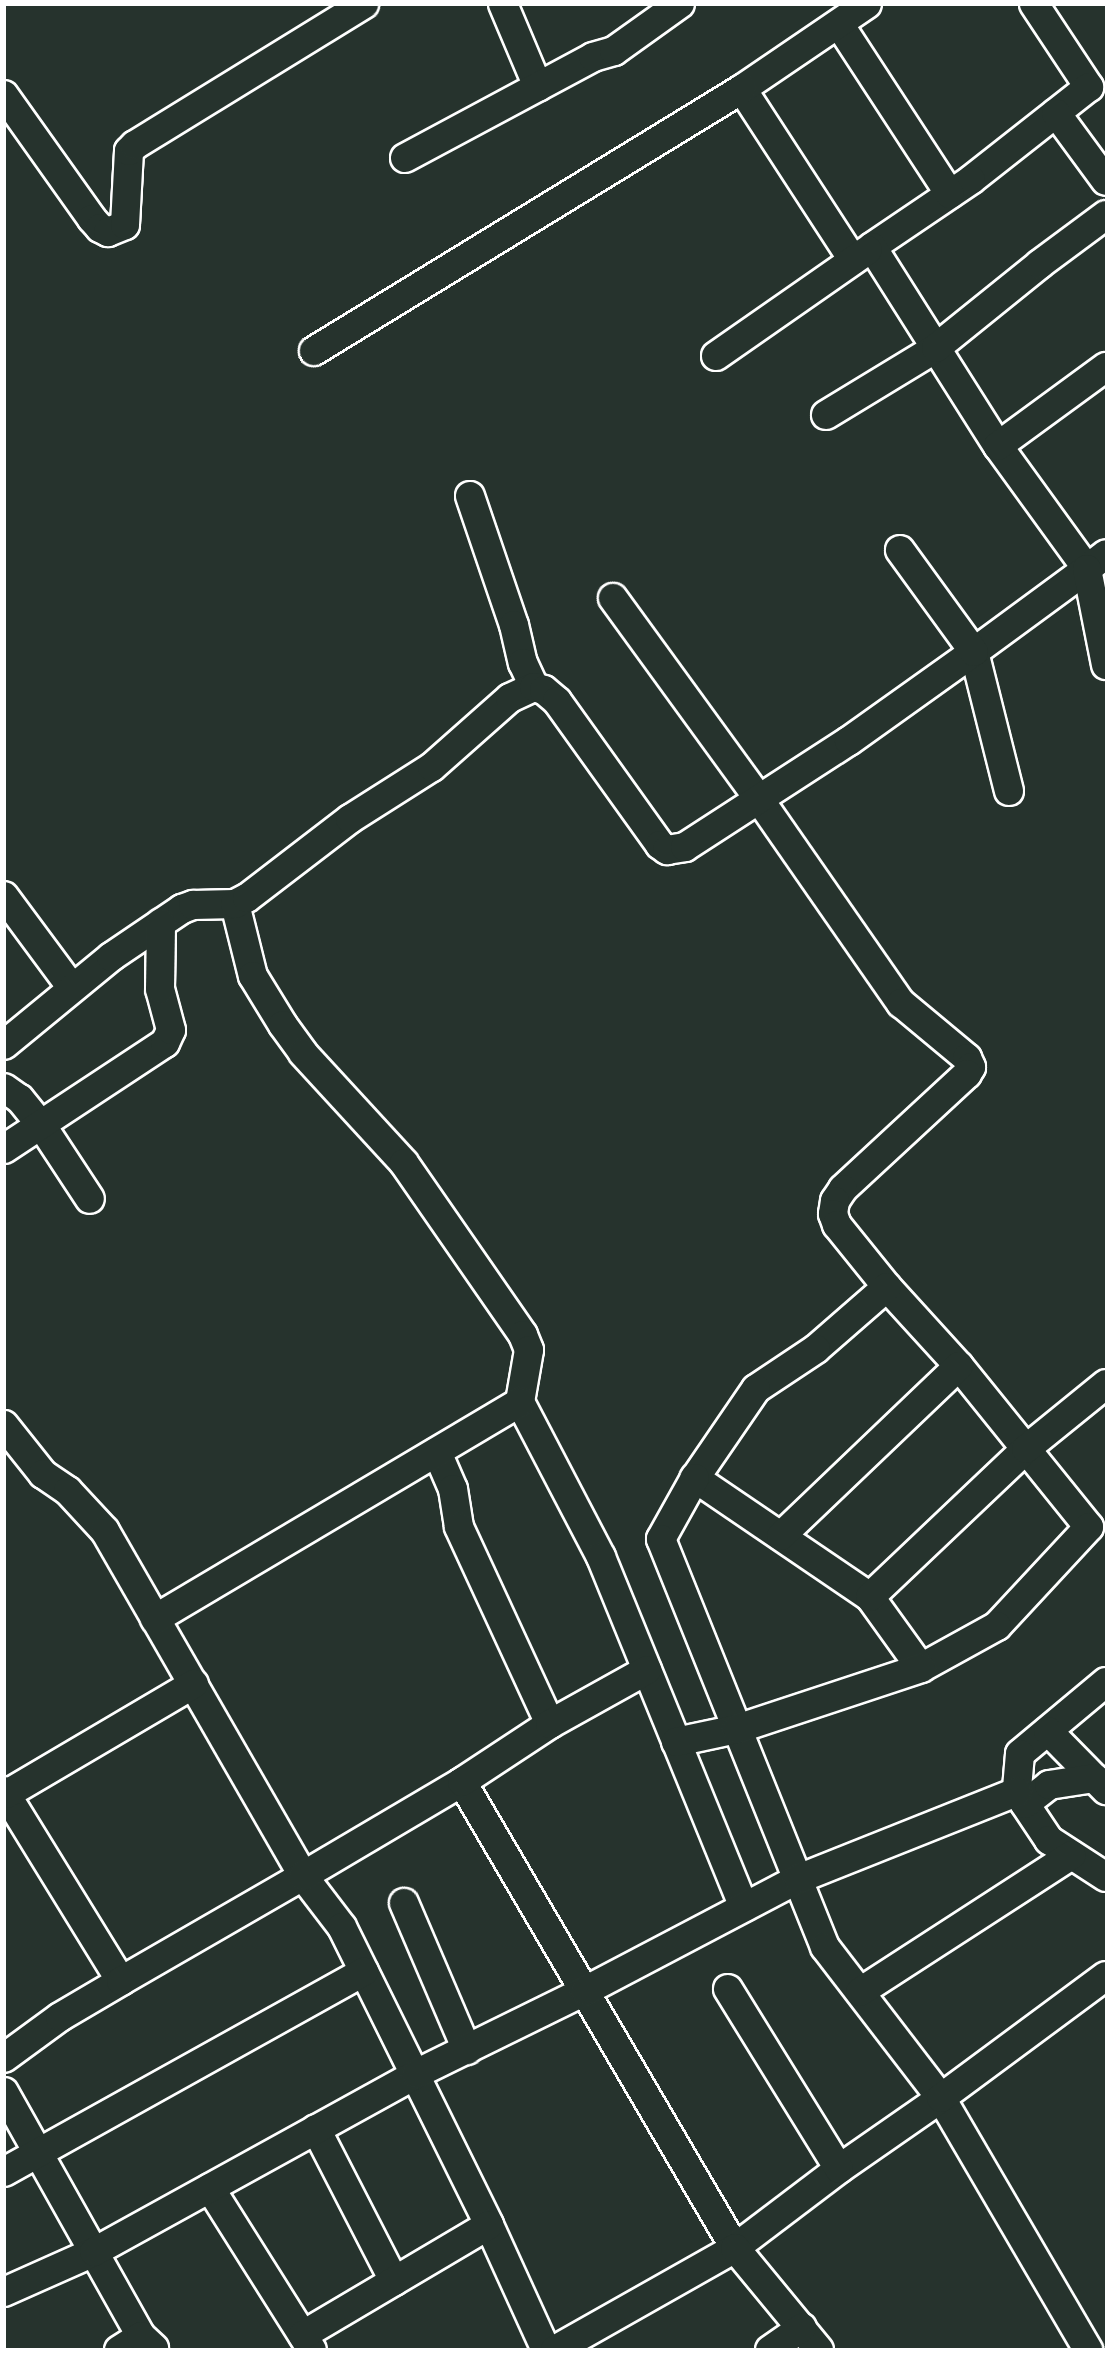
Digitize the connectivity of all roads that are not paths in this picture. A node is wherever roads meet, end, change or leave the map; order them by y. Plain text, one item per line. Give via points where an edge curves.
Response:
1 (364, 4) edge
2 (503, 4) edge
3 (680, 4) edge
4 (867, 4) edge
5 (1034, 4) edge
6 (839, 24) junction
7 (1098, 82) edge
8 (537, 87) junction
9 (742, 89) junction
10 (4, 95) edge
11 (1056, 113) junction
12 (405, 158) dead end
13 (1107, 180) edge
14 (950, 194) junction
15 (1107, 216) edge
16 (863, 254) junction
17 (936, 348) junction
18 (314, 351) dead end
19 (716, 356) dead end
20 (1107, 367) edge
21 (826, 415) dead end
22 (998, 446) junction
23 (470, 496) dead end
24 (900, 550) dead end
25 (1097, 561) edge
26 (613, 598) dead end
27 (974, 652) junction
28 (1107, 665) edge
29 (534, 687) junction
30 (1009, 791) dead end
31 (759, 799) junction
32 (4, 896) edge
33 (235, 904) junction
34 (161, 923) junction
35 (72, 988) junction
36 (4, 1045) edge
37 (4, 1088) edge
38 (42, 1126) junction
39 (4, 1149) edge
40 (90, 1199) dead end
41 (887, 1287) junction
42 (959, 1366) junction
43 (1107, 1384) edge
44 (520, 1402) junction
45 (4, 1425) edge
46 (1026, 1449) junction
47 (437, 1452) junction
48 (695, 1478) junction
49 (1098, 1522) edge
50 (781, 1536) junction
51 (870, 1597) junction
52 (155, 1619) junction
53 (921, 1668) junction
54 (647, 1670) junction
55 (1107, 1682) edge
56 (194, 1684) junction
57 (550, 1724) junction
58 (737, 1729) junction
59 (1048, 1731) junction
60 (676, 1742) junction
61 (462, 1782) junction
62 (1100, 1784) edge
63 (6, 1792) edge
64 (1021, 1798) junction
65 (1072, 1856) junction
66 (303, 1876) junction
67 (1107, 1877) edge
68 (798, 1879) junction
69 (404, 1903) dead end
70 (744, 1907) junction
71 (364, 1972) junction
72 (1107, 1976) edge
73 (121, 1981) junction
74 (728, 1989) dead end
75 (585, 1991) junction
76 (860, 1992) junction
77 (467, 2050) junction
78 (4, 2058) edge
79 (416, 2074) junction
80 (4, 2092) edge
81 (942, 2098) junction
82 (316, 2129) junction
83 (39, 2153) junction
84 (839, 2169) junction
85 (4, 2172) edge
86 (210, 2188) junction
87 (489, 2225) junction
88 (735, 2248) junction
89 (94, 2252) junction
90 (394, 2281) junction
91 (4, 2292) edge
92 (810, 2339) edge
93 (307, 2342) edge
94 (138, 2345) edge
95 (546, 2349) edge
96 (555, 2349) edge
97 (770, 2349) edge
98 (1088, 2349) edge

1 - 10 street via 135,145 129,151 125,225 108,232 92,219
2 - 8 street
3 - 8 street via 603,54
4 - 6 street
5 - 7 street
6 - 9 street
6 - 14 street
7 - 11 street
8 - 12 street
9 - 16 street
9 - 18 street
11 - 13 street
11 - 14 street
14 - 16 street
15 - 17 street
16 - 17 street
16 - 19 street
17 - 21 street
17 - 22 street
20 - 22 street
22 - 25 street
23 - 29 street
24 - 27 street
25 - 27 street
25 - 28 street
26 - 31 street
27 - 30 street
27 - 31 street
29 - 31 street via 557,700 667,850 685,847
29 - 33 street via 510,698 426,771 350,819
31 - 41 street via 901,1003 959,1051 971,1067 835,1201 833,1214 837,1225
32 - 35 street
33 - 34 street via 193,905
33 - 44 street via 253,976 283,1025 303,1053 404,1163 523,1335 529,1350
34 - 35 street
34 - 38 street via 160,989 171,1030 168,1038
35 - 36 street
37 - 38 street via 20,1099
38 - 39 street
38 - 40 street
41 - 42 street
41 - 48 street via 816,1349 756,1389
42 - 46 street
42 - 50 street
43 - 46 street
44 - 47 street
44 - 54 street via 601,1557
45 - 52 street via 43,1474 68,1491 105,1531
46 - 49 street
46 - 51 street
47 - 52 street
47 - 57 street via 453,1489 459,1527
48 - 50 street
48 - 58 street via 661,1539
49 - 53 street via 997,1626
50 - 51 street
51 - 53 street
52 - 56 street
53 - 58 street
54 - 57 street
54 - 60 street
55 - 59 street
56 - 63 street
56 - 66 street
57 - 61 street
58 - 60 street
58 - 68 street
59 - 62 street
59 - 64 street via 1020,1754
60 - 70 street
61 - 66 street
61 - 75 street
62 - 64 street via 1048,1785
63 - 73 street
64 - 65 street via 1048,1840
64 - 68 street
65 - 67 street
65 - 76 street
66 - 71 street via 342,1927
66 - 73 street
68 - 70 street
68 - 76 street via 825,1947
69 - 77 street
70 - 75 street
71 - 79 street
71 - 83 street
72 - 81 street
73 - 78 street via 60,2017
74 - 84 street
75 - 77 street
75 - 88 street
76 - 81 street
77 - 79 street
79 - 82 street
79 - 87 street
80 - 83 street
81 - 84 street
81 - 98 street
82 - 86 street
82 - 90 street
83 - 85 street
83 - 89 street
84 - 88 street
86 - 89 street
86 - 93 street
87 - 90 street
87 - 95 street
88 - 92 street
88 - 96 street
89 - 91 street
89 - 94 street
90 - 93 street
92 - 97 street

